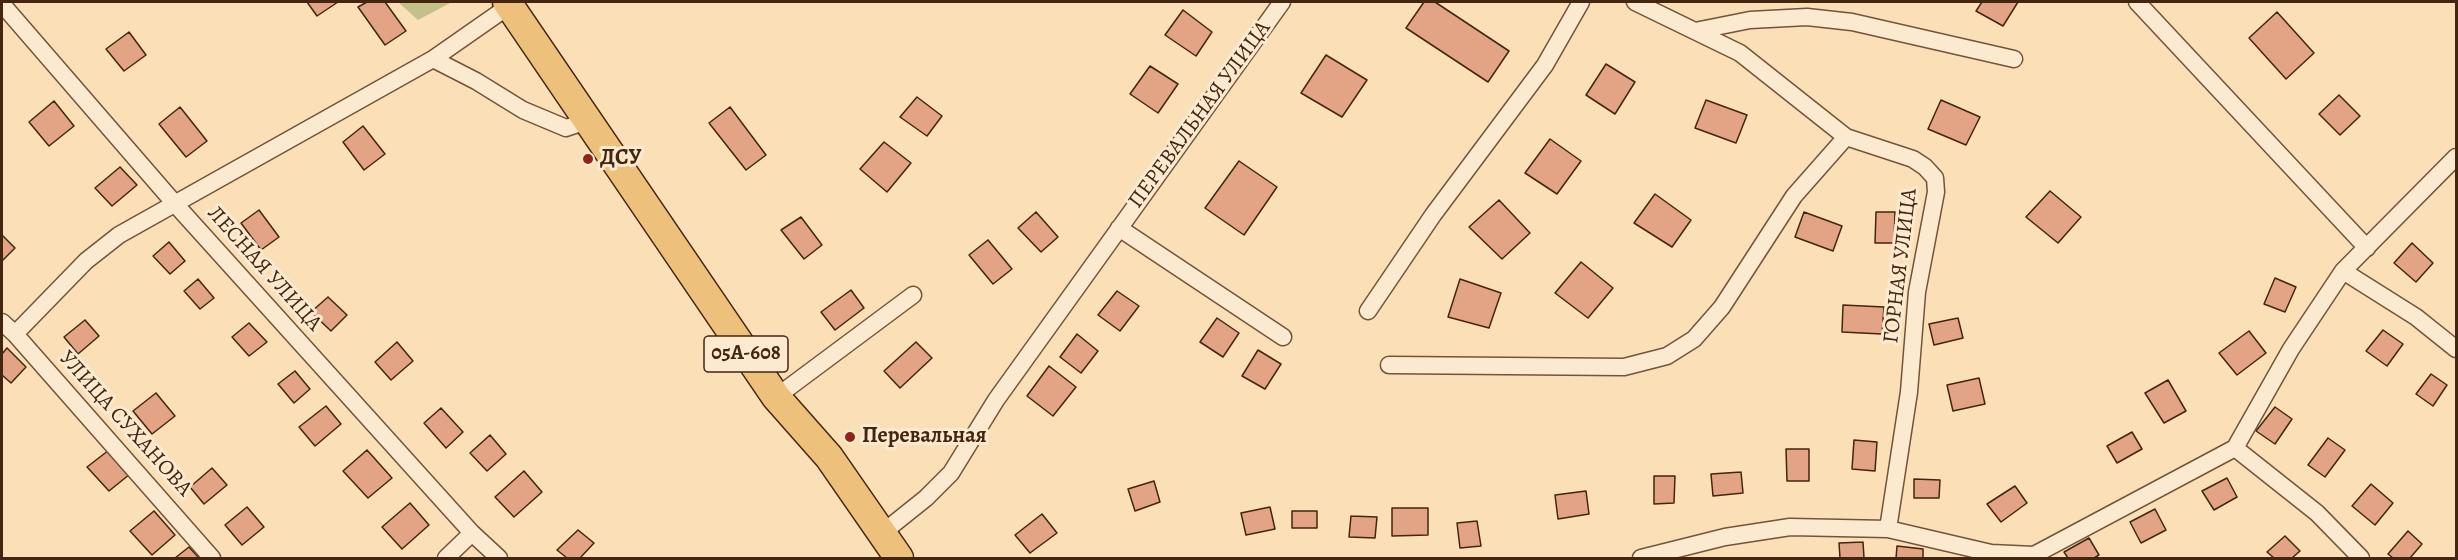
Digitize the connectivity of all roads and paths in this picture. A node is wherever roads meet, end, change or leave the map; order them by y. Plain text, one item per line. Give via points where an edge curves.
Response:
1 (1282, 2) edge
2 (1581, 2) edge
3 (1635, 2) edge
4 (2137, 2) edge
5 (2, 4) edge
6 (508, 4) edge
7 (1695, 31) junction
8 (433, 59) junction
9 (2014, 59) dead end
10 (587, 121) junction
11 (1846, 137) junction
12 (2457, 157) edge
13 (176, 205) junction
14 (1119, 228) junction
15 (2367, 248) junction
16 (2343, 271) junction
17 (913, 295) dead end
18 (1368, 311) dead end
19 (2, 322) edge
20 (15, 334) junction
21 (1282, 337) dead end
22 (2457, 349) edge
23 (1389, 365) dead end
24 (776, 397) junction
25 (2235, 448) junction
26 (1888, 529) junction
27 (472, 533) junction
28 (881, 534) junction
29 (2036, 556) edge
30 (212, 558) edge
31 (446, 558) edge
32 (499, 558) edge
33 (899, 558) edge
34 (1641, 558) edge
35 (2361, 558) edge

1 - 14 street, ПЕРЕВАЛЬНАЯ УЛИЦА
2 - 18 street via 1545,64 1433,215
3 - 7 street, ГОРНАЯ УЛИЦА
4 - 15 street
5 - 13 street, ЛЕСНАЯ УЛИЦА
6 - 8 street
6 - 10 highway, 05А-608
7 - 9 street via 1750,20 1807,17 1852,22
7 - 11 street, ГОРНАЯ УЛИЦА via 1740,53
8 - 10 street via 523,110 566,128
8 - 13 street
10 - 24 highway, 05А-608
11 - 23 street via 1794,196 1722,307 1694,339 1667,356 1624,367
11 - 26 street, ГОРНАЯ УЛИЦА via 1913,159 1935,178 1936,192 1917,292 1910,392
12 - 15 street
13 - 20 street via 119,235 86,261
13 - 27 street, ЛЕСНАЯ УЛИЦА
14 - 21 street, ПЕРЕВАЛЬНАЯ УЛИЦА
14 - 28 street, ПЕРЕВАЛЬНАЯ УЛИЦА via 996,400 951,473
15 - 16 street
16 - 22 street
16 - 25 street via 2291,349
17 - 24 street
19 - 20 street, УЛИЦА СУХАНОВА
20 - 30 street, УЛИЦА СУХАНОВА
24 - 28 highway, 05А-608 via 829,457
25 - 29 street
25 - 35 street via 2318,513
26 - 29 street via 1991,553
26 - 34 street via 1790,527 1725,537
27 - 31 street
27 - 32 street, ЛЕСНАЯ УЛИЦА
28 - 33 highway, 05А-608

